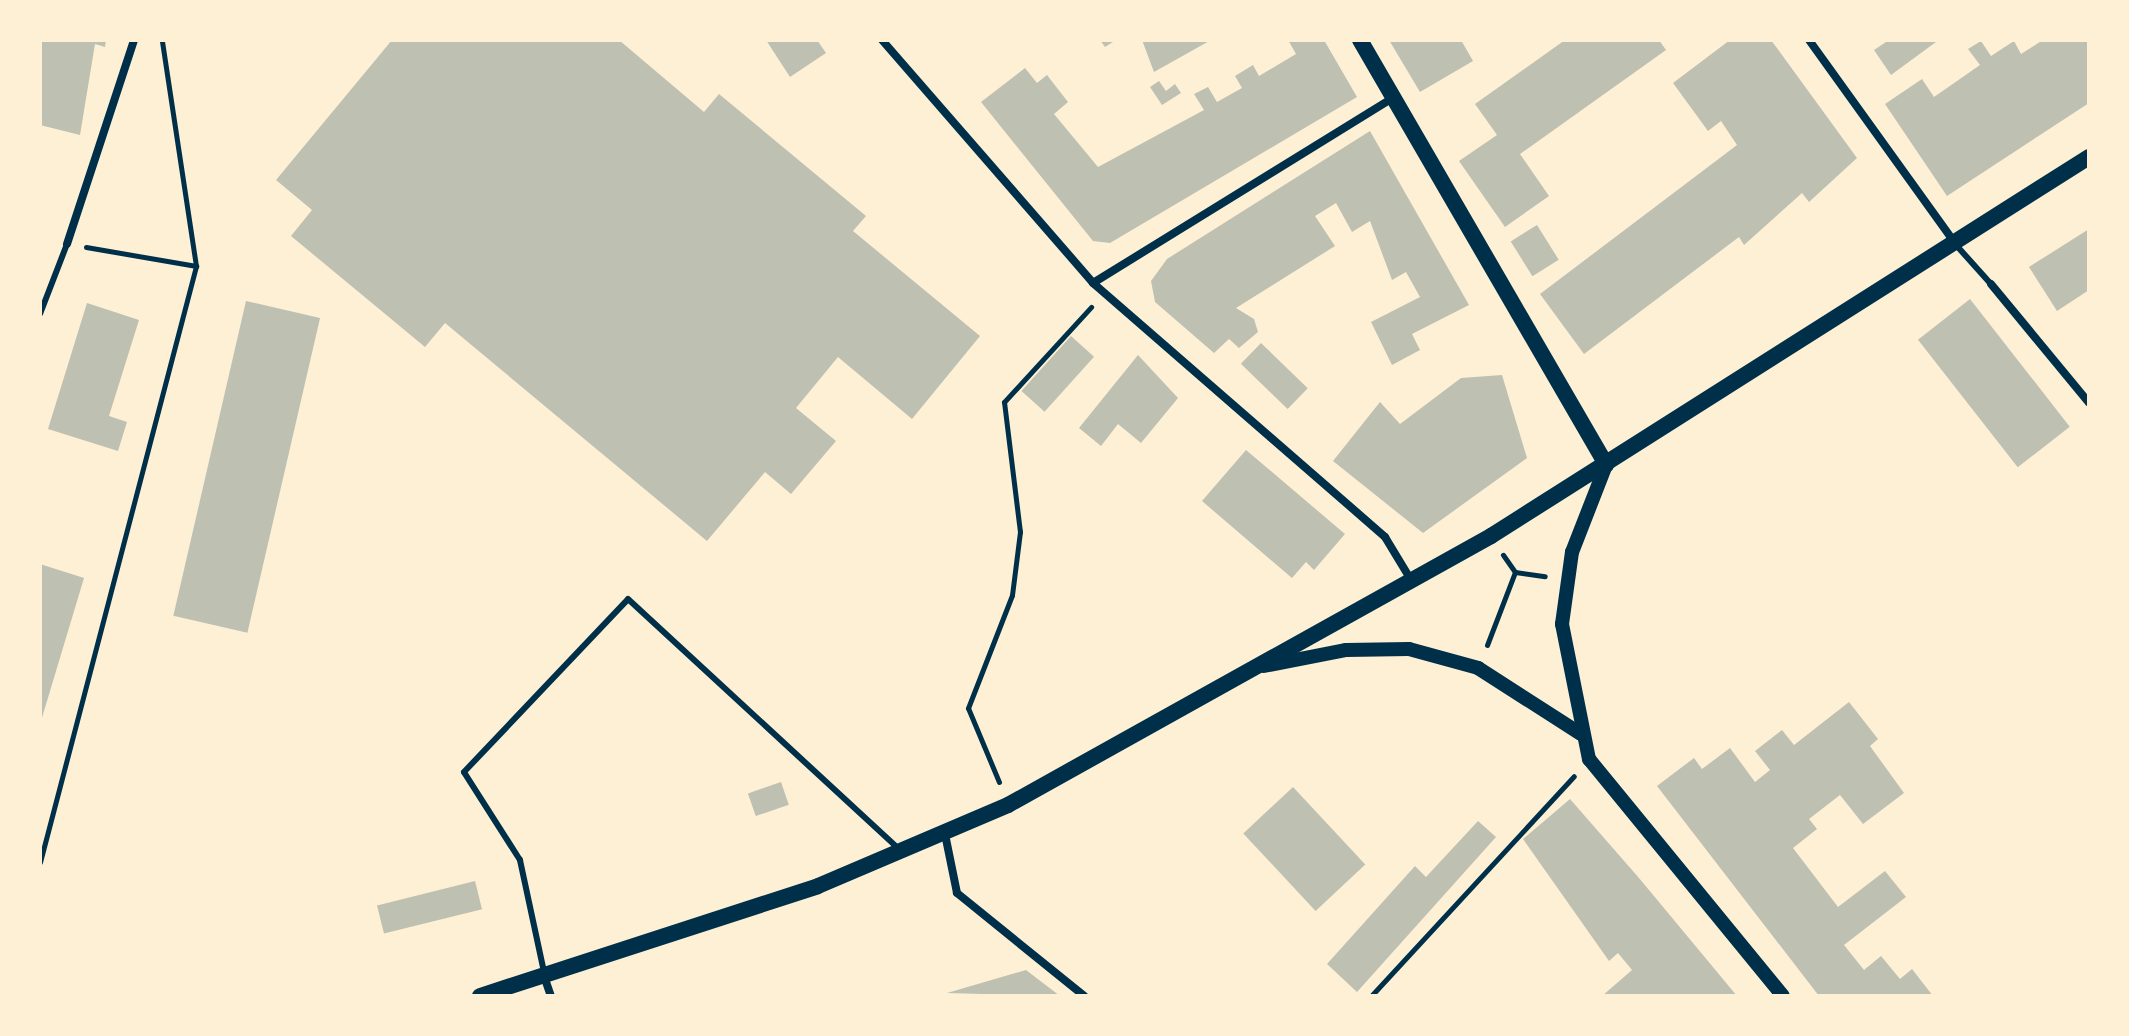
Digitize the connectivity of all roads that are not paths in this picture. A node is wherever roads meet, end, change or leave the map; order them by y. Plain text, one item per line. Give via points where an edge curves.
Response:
1 (134, 40) edge
2 (882, 40) edge
3 (1360, 40) edge
4 (1809, 40) edge
5 (1392, 98) junction
6 (2089, 157) edge
7 (1954, 242) junction
8 (67, 244) joint
9 (1093, 283) junction
10 (1991, 284) joint
11 (40, 314) edge
12 (2089, 403) edge
13 (1606, 465) junction
14 (1413, 583) junction
15 (1264, 666) junction
16 (1581, 734) junction
17 (945, 834) junction
18 (903, 853) junction
19 (544, 975) junction
20 (480, 996) edge
21 (551, 996) edge
22 (1084, 996) edge
23 (1783, 996) edge

1 - 8 street
2 - 9 street
3 - 5 main road
4 - 7 street
5 - 9 street
5 - 13 main road
6 - 7 main road
7 - 10 lane
7 - 13 main road
8 - 11 lane
9 - 14 street via 1385,537
10 - 12 street
13 - 14 main road
13 - 16 street via 1565,578 1566,664
14 - 15 main road
15 - 16 street via 1346,650 1409,649 1478,668
15 - 17 main road
16 - 23 street via 1589,759
17 - 18 main road
17 - 22 street via 957,893
18 - 19 main road
18 - 19 lane via 628,599 464,772 520,860 543,941
19 - 20 main road
19 - 21 street

